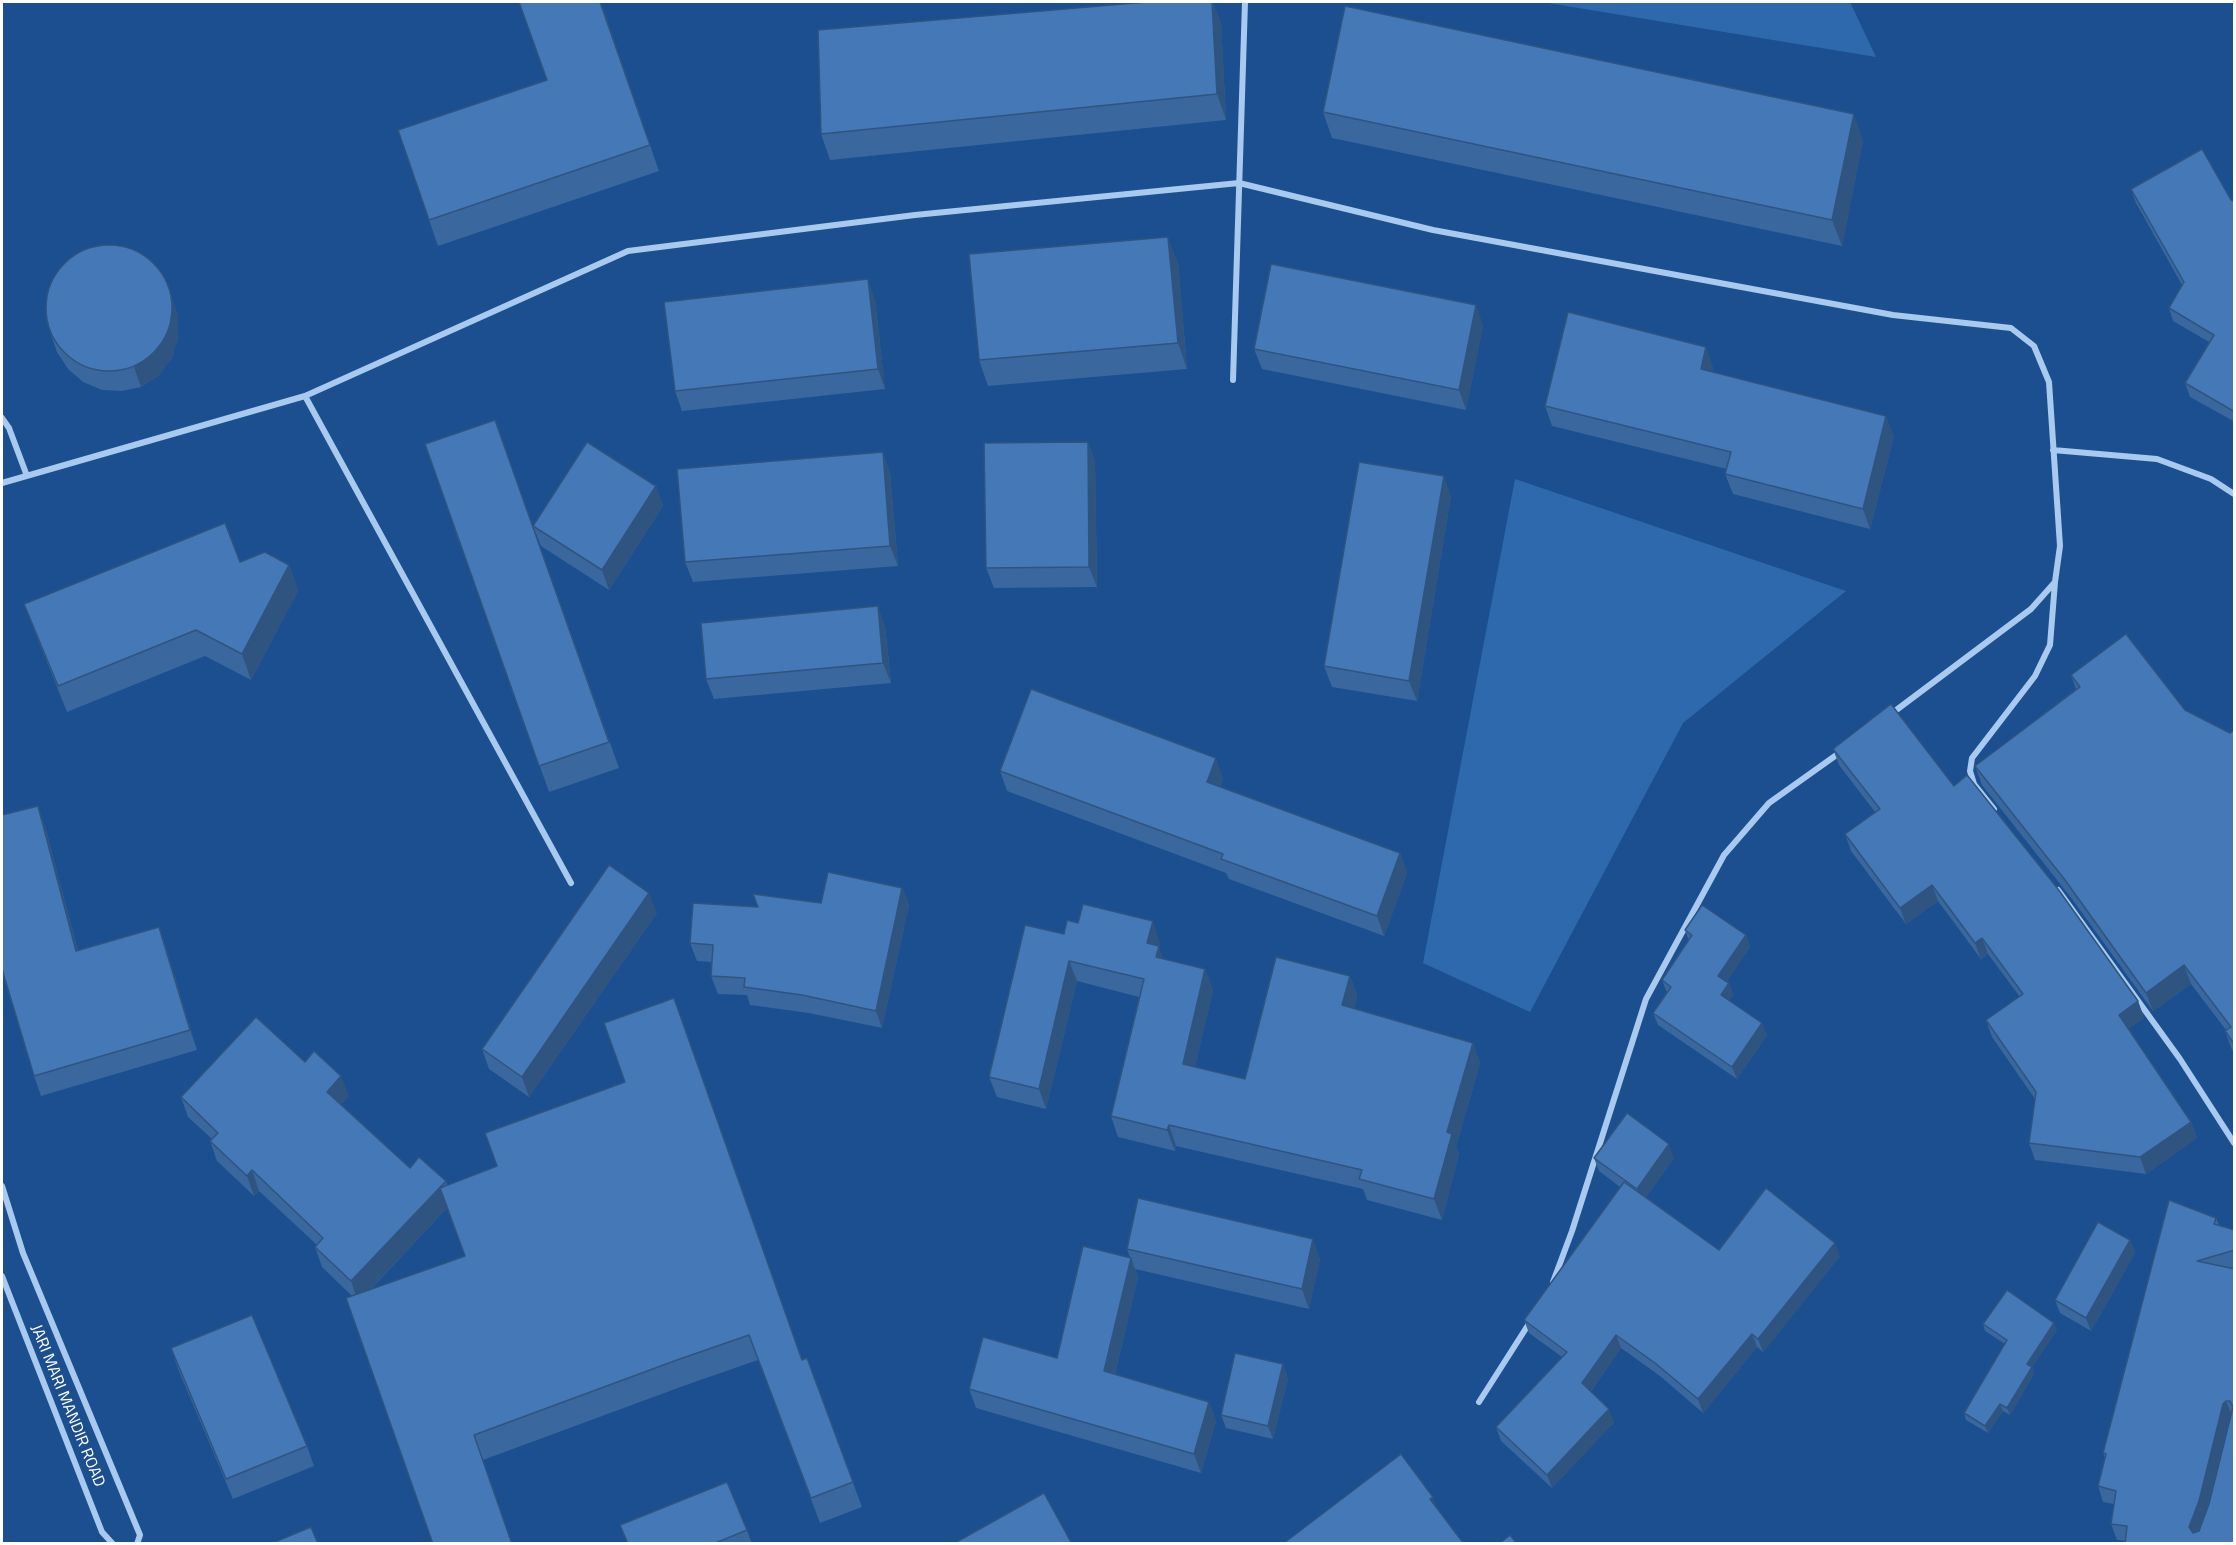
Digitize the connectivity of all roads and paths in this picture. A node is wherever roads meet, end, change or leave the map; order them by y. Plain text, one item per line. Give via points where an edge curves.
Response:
1 (1245, 2) edge
2 (1239, 183) junction
3 (1233, 380) dead end
4 (305, 396) junction
5 (2, 417) edge
6 (2053, 450) junction
7 (27, 476) junction
8 (2, 483) edge
9 (2235, 494) edge
10 (2055, 582) junction
11 (1883, 720) edge
12 (1848, 747) edge
13 (1996, 811) edge
14 (570, 883) dead end
15 (2054, 884) edge
16 (2235, 1143) edge
17 (2, 1186) edge
18 (2, 1276) edge
19 (1550, 1290) edge
20 (1532, 1318) edge
21 (1479, 1402) dead end
22 (113, 1544) edge
23 (137, 1544) edge

1 - 2 street
2 - 3 street
2 - 4 street via 915,215 628,251
2 - 6 street via 1433,230 1893,315 2012,327 2034,346 2049,382
4 - 7 street
4 - 14 street
5 - 7 street
6 - 9 street via 2157,459 2211,479
6 - 10 street via 2060,546
7 - 8 street
10 - 11 street via 2031,609
10 - 13 street via 2050,645 2035,676 1972,758 1974,784
12 - 19 street via 1769,804 1724,855 1646,999
15 - 16 street via 2180,1059
17 - 23 street via 23,1252 140,1534
18 - 22 street, JARI MARI MANDIR ROAD via 102,1532
20 - 21 street

